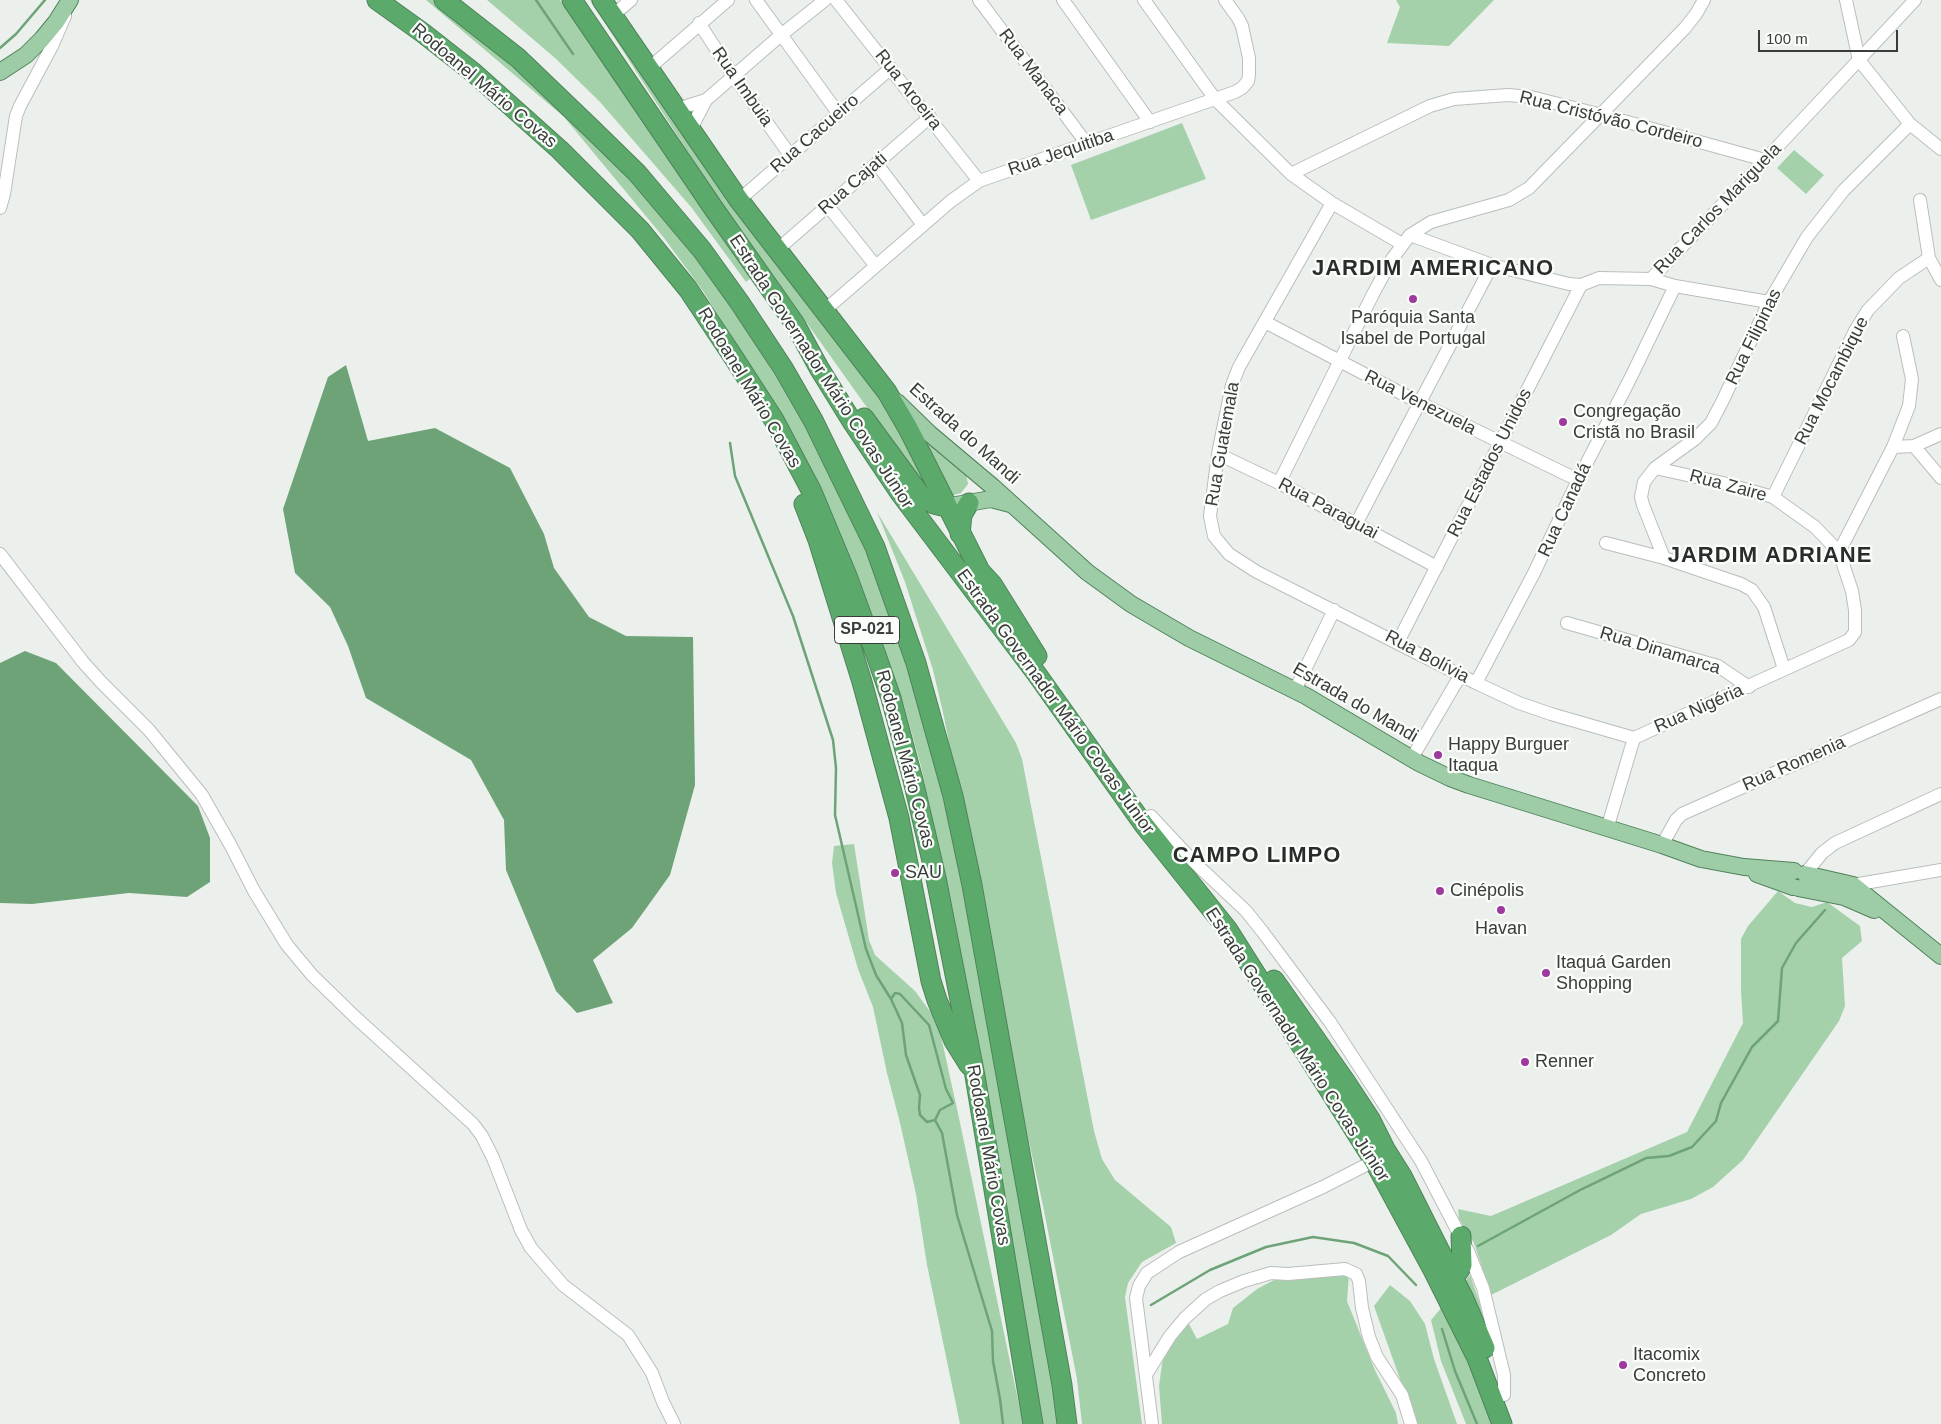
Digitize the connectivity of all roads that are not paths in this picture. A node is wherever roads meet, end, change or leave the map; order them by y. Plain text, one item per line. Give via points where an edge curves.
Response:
1 (70, 0) edge
2 (377, 0) edge
3 (444, 0) edge
4 (572, 0) edge
5 (630, 0) edge
6 (728, 0) edge
7 (756, 0) edge
8 (825, 0) edge
9 (836, 0) edge
10 (979, 0) edge
11 (1062, 0) edge
12 (1144, 0) edge
13 (1225, 0) edge
14 (1704, 0) edge
15 (1846, 0) edge
16 (1915, 0) edge
17 (1903, 6) edge
18 (607, 8) edge
19 (702, 28) junction
20 (781, 35) junction
21 (1859, 60) junction
22 (891, 68) junction
23 (648, 69) junction
24 (0, 72) edge
25 (733, 75) junction
26 (1215, 99) junction
27 (706, 100) junction
28 (677, 109) junction
29 (838, 112) junction
30 (1602, 115) junction
31 (930, 117) junction
32 (1150, 122) junction
33 (1910, 124) junction
34 (691, 129) junction
35 (1087, 144) junction
36 (1941, 149) edge
37 (790, 155) junction
38 (1765, 160) junction
39 (880, 169) junction
40 (1291, 174) junction
41 (979, 181) junction
42 (739, 200) junction
43 (1920, 200) dead end
44 (1332, 203) junction
45 (828, 206) junction
46 (0, 208) edge
47 (923, 225) junction
48 (1406, 239) junction
49 (777, 250) junction
50 (1929, 258) junction
51 (875, 266) junction
52 (1492, 266) junction
53 (1650, 279) junction
54 (1941, 280) edge
55 (1582, 285) junction
56 (1676, 286) junction
57 (1769, 302) junction
58 (825, 310) junction
59 (1265, 322) junction
60 (795, 324) junction
61 (1904, 336) dead end
62 (1339, 361) junction
63 (887, 392) junction
64 (1420, 403) junction
65 (774, 420) junction
66 (1941, 434) edge
67 (1501, 443) junction
68 (1914, 446) junction
69 (1893, 447) junction
70 (1218, 454) junction
71 (1655, 468) junction
72 (973, 470) junction
73 (1941, 478) edge
74 (1578, 480) junction
75 (1279, 483) junction
76 (1773, 497) junction
77 (969, 503) junction
78 (1014, 505) junction
79 (946, 507) junction
80 (1356, 524) junction
81 (960, 534) junction
82 (1606, 543) dead end
83 (1839, 552) junction
84 (0, 554) edge
85 (1229, 554) joint
86 (1664, 558) junction
87 (1437, 568) junction
88 (1334, 610) junction
89 (1568, 623) dead end
90 (1849, 640) joint
91 (1398, 642) junction
92 (1784, 669) junction
93 (1464, 677) junction
94 (1476, 683) junction
95 (1749, 687) junction
96 (1295, 690) junction
97 (1941, 699) edge
98 (1634, 738) junction
99 (1412, 758) junction
100 (1941, 794) edge
101 (1151, 816) junction
102 (1607, 829) junction
103 (1662, 845) junction
104 (1941, 870) edge
105 (1798, 880) junction
106 (1853, 885) junction
107 (1905, 926) junction
108 (1939, 953) edge
109 (975, 1076) junction
110 (1374, 1161) junction
111 (1461, 1236) junction
112 (1426, 1258) junction
113 (1451, 1274) junction
114 (1146, 1373) junction
115 (1504, 1396) junction
116 (674, 1424) edge
117 (1033, 1424) edge
118 (1067, 1424) edge
119 (1152, 1424) edge
120 (1411, 1424) edge
121 (1502, 1424) edge
122 (1514, 1424) edge

1 - 24 main road via 42,39 26,55
1 - 46 street via 52,46 16,116
2 - 65 highway, Rodoanel Mário Covas / SP-021 via 474,73 560,150 640,230 688,288
3 - 118 highway, Rodoanel Mário Covas / SP-021 via 518,58 592,129 637,173 702,250 783,368 814,422 875,547 916,663 953,796 1005,1066
4 - 60 highway, Estrada Governador Mário Covas Júnior
5 - 18 street
6 - 19 street
7 - 20 street
8 - 20 street
9 - 22 street, Rua Aroeira
10 - 35 street, Rua Manaca
11 - 32 street
12 - 26 street, Rua Carlos Mariguela
13 - 26 street, Rua Jequitiba via 1242,26 1250,67 1248,81 1242,88
14 - 30 street via 1685,28
15 - 21 street
16 - 17 street, Rua Carlos Mariguela
17 - 21 street, Rua Carlos Mariguela
18 - 23 highway, Estrada Governador Mário Covas Júnior
19 - 23 street
19 - 25 street, Rua Imbuia
20 - 25 street
20 - 29 street
21 - 33 street
21 - 38 street, Rua Carlos Mariguela
22 - 29 street, Rua Cacueiro
22 - 31 street, Rua Aroeira
23 - 28 highway, Estrada Governador Mário Covas Júnior
25 - 27 street
25 - 37 street, Rua Imbuia
26 - 32 street, Rua Jequitiba
26 - 40 street, Rua Carlos Mariguela
27 - 28 street
27 - 34 street
28 - 34 highway, Estrada Governador Mário Covas Júnior
29 - 37 street, Rua Cacueiro
30 - 38 street, Rua Cristóvão Cordeiro
30 - 40 street, Rua Cristóvão Cordeiro via 1531,97 1508,95 1454,99 1430,106
30 - 48 street via 1519,195 1495,205 1431,222
31 - 39 street, Rua Cajati
31 - 41 street, Rua Aroeira
32 - 35 street, Rua Jequitiba
33 - 36 street
33 - 57 street, Rua Filipinas via 1817,222
34 - 42 highway, Estrada Governador Mário Covas Júnior
35 - 41 street, Rua Jequitiba
37 - 42 street, Rua Cacueiro
38 - 53 street, Rua Carlos Mariguela
39 - 45 street, Rua Cajati
39 - 47 street
40 - 44 street, Rua Carlos Mariguela
41 - 47 street, Rua Jequitiba
42 - 49 highway, Estrada Governador Mário Covas Júnior
43 - 50 street
44 - 48 street, Rua Carlos Mariguela
44 - 59 street, Rua Guatemala
45 - 49 street, Rua Cajati
45 - 51 street
47 - 51 street, Rua Jequitiba
48 - 52 street, Rua Carlos Mariguela
48 - 62 street
49 - 58 highway, Estrada Governador Mário Covas Júnior
50 - 54 street
50 - 76 street, Rua Mocambique via 1899,278 1868,310
51 - 58 street, Rua Jequitiba
52 - 55 street, Rua Carlos Mariguela
52 - 64 street
53 - 55 street, Rua Carlos Mariguela via 1599,278
53 - 56 street
55 - 67 street, Rua Estados Unidos
56 - 57 street
56 - 74 street, Rua Canadá
57 - 71 street, Rua Filipinas via 1711,423
58 - 63 highway, Estrada Governador Mário Covas Júnior
59 - 62 street, Rua Venezuela
59 - 70 street, Rua Guatemala via 1232,384
60 - 79 highway via 918,492 926,500
60 - 110 highway, Estrada Governador Mário Covas Júnior via 839,400 900,493 1036,673 1144,824 1228,930
61 - 69 street via 1912,379 1911,398
62 - 64 street, Rua Venezuela
62 - 75 street
63 - 72 main road, Estrada do Mandi
63 - 79 highway, Estrada Governador Mário Covas Júnior
64 - 67 street, Rua Venezuela
64 - 80 street
65 - 109 highway via 818,540 862,682 899,818 937,1000 954,1041
65 - 109 highway, Rodoanel Mário Covas / SP-021 via 830,533 891,698 934,868
66 - 68 street
67 - 74 street, Rua Venezuela
67 - 87 street, Rua Estados Unidos
68 - 69 street
68 - 73 street
69 - 83 street
70 - 75 street, Rua Paraguai
70 - 85 street, Rua Guatemala via 1211,528 1218,544
71 - 76 street, Rua Zaire
71 - 86 street, Rua Filipinas via 1644,482 1641,496
72 - 77 main road via 974,484
72 - 78 main road, Estrada do Mandi
74 - 94 street, Rua Canadá
75 - 80 street, Rua Paraguai
76 - 83 street, Rua Zaire via 1815,527
77 - 78 main road, Estrada do Mandi via 991,499
77 - 79 main road, Estrada do Mandi
77 - 81 highway via 962,515
78 - 96 main road, Estrada do Mandi via 1087,572 1131,604 1190,638
79 - 81 highway, Estrada Governador Mário Covas Júnior
80 - 87 street, Rua Paraguai
81 - 101 highway, Estrada Governador Mário Covas Júnior via 980,571 992,584 1036,654
82 - 86 street
83 - 90 street, Rua Zaire via 1855,610 1855,632
84 - 116 street via 83,662 149,730 202,795 287,945 354,1016 473,1124 493,1158 531,1248 563,1285 628,1335 652,1373
85 - 88 street, Rua Bolívia via 1257,572
86 - 92 street via 1752,590 1764,607
87 - 91 street, Rua Estados Unidos
88 - 91 street, Rua Bolívia
88 - 96 street
89 - 95 street, Rua Dinamarca via 1705,661 1729,672
90 - 92 street, Rua Nigéria
91 - 93 street, Rua Bolívia
92 - 95 street, Rua Nigéria
93 - 94 street, Rua Bolívia
93 - 99 street via 1457,682
94 - 98 street, Rua Bolívia via 1518,703
95 - 98 street, Rua Nigéria
96 - 99 main road, Estrada do Mandi
97 - 103 street, Rua Romenia via 1682,814
98 - 102 street, Rua Nigéria
99 - 102 main road, Estrada do Mandi via 1450,778
100 - 105 street via 1835,843
101 - 111 street via 1246,911 1297,976 1421,1161
101 - 113 highway, Estrada Governador Mário Covas Júnior via 1237,926 1370,1119
102 - 103 main road, Estrada do Mandi
103 - 105 main road, Estrada do Mandi via 1701,859
104 - 106 street
105 - 106 main road, Estrada do Mandi
105 - 107 main road, Estrada do Mandi via 1853,900
106 - 107 main road, Estrada do Mandi
107 - 108 main road, Estrada do Mandi
109 - 117 highway, Rodoanel Mário Covas / SP-021
110 - 112 highway, Estrada Governador Mário Covas Júnior
110 - 114 street via 1179,1252 1147,1274 1136,1298
111 - 113 highway via 1462,1265 1459,1271
111 - 115 street via 1487,1302 1504,1375
112 - 113 highway via 1441,1272
112 - 121 highway, Estrada Governador Mário Covas Júnior via 1477,1358
113 - 115 highway, Estrada Governador Mário Covas Júnior
114 - 119 street
114 - 120 street via 1185,1318 1220,1291 1271,1273 1345,1269 1356,1274 1359,1281 1369,1337 1377,1357 1402,1395
115 - 122 highway, Estrada Governador Mário Covas Júnior

